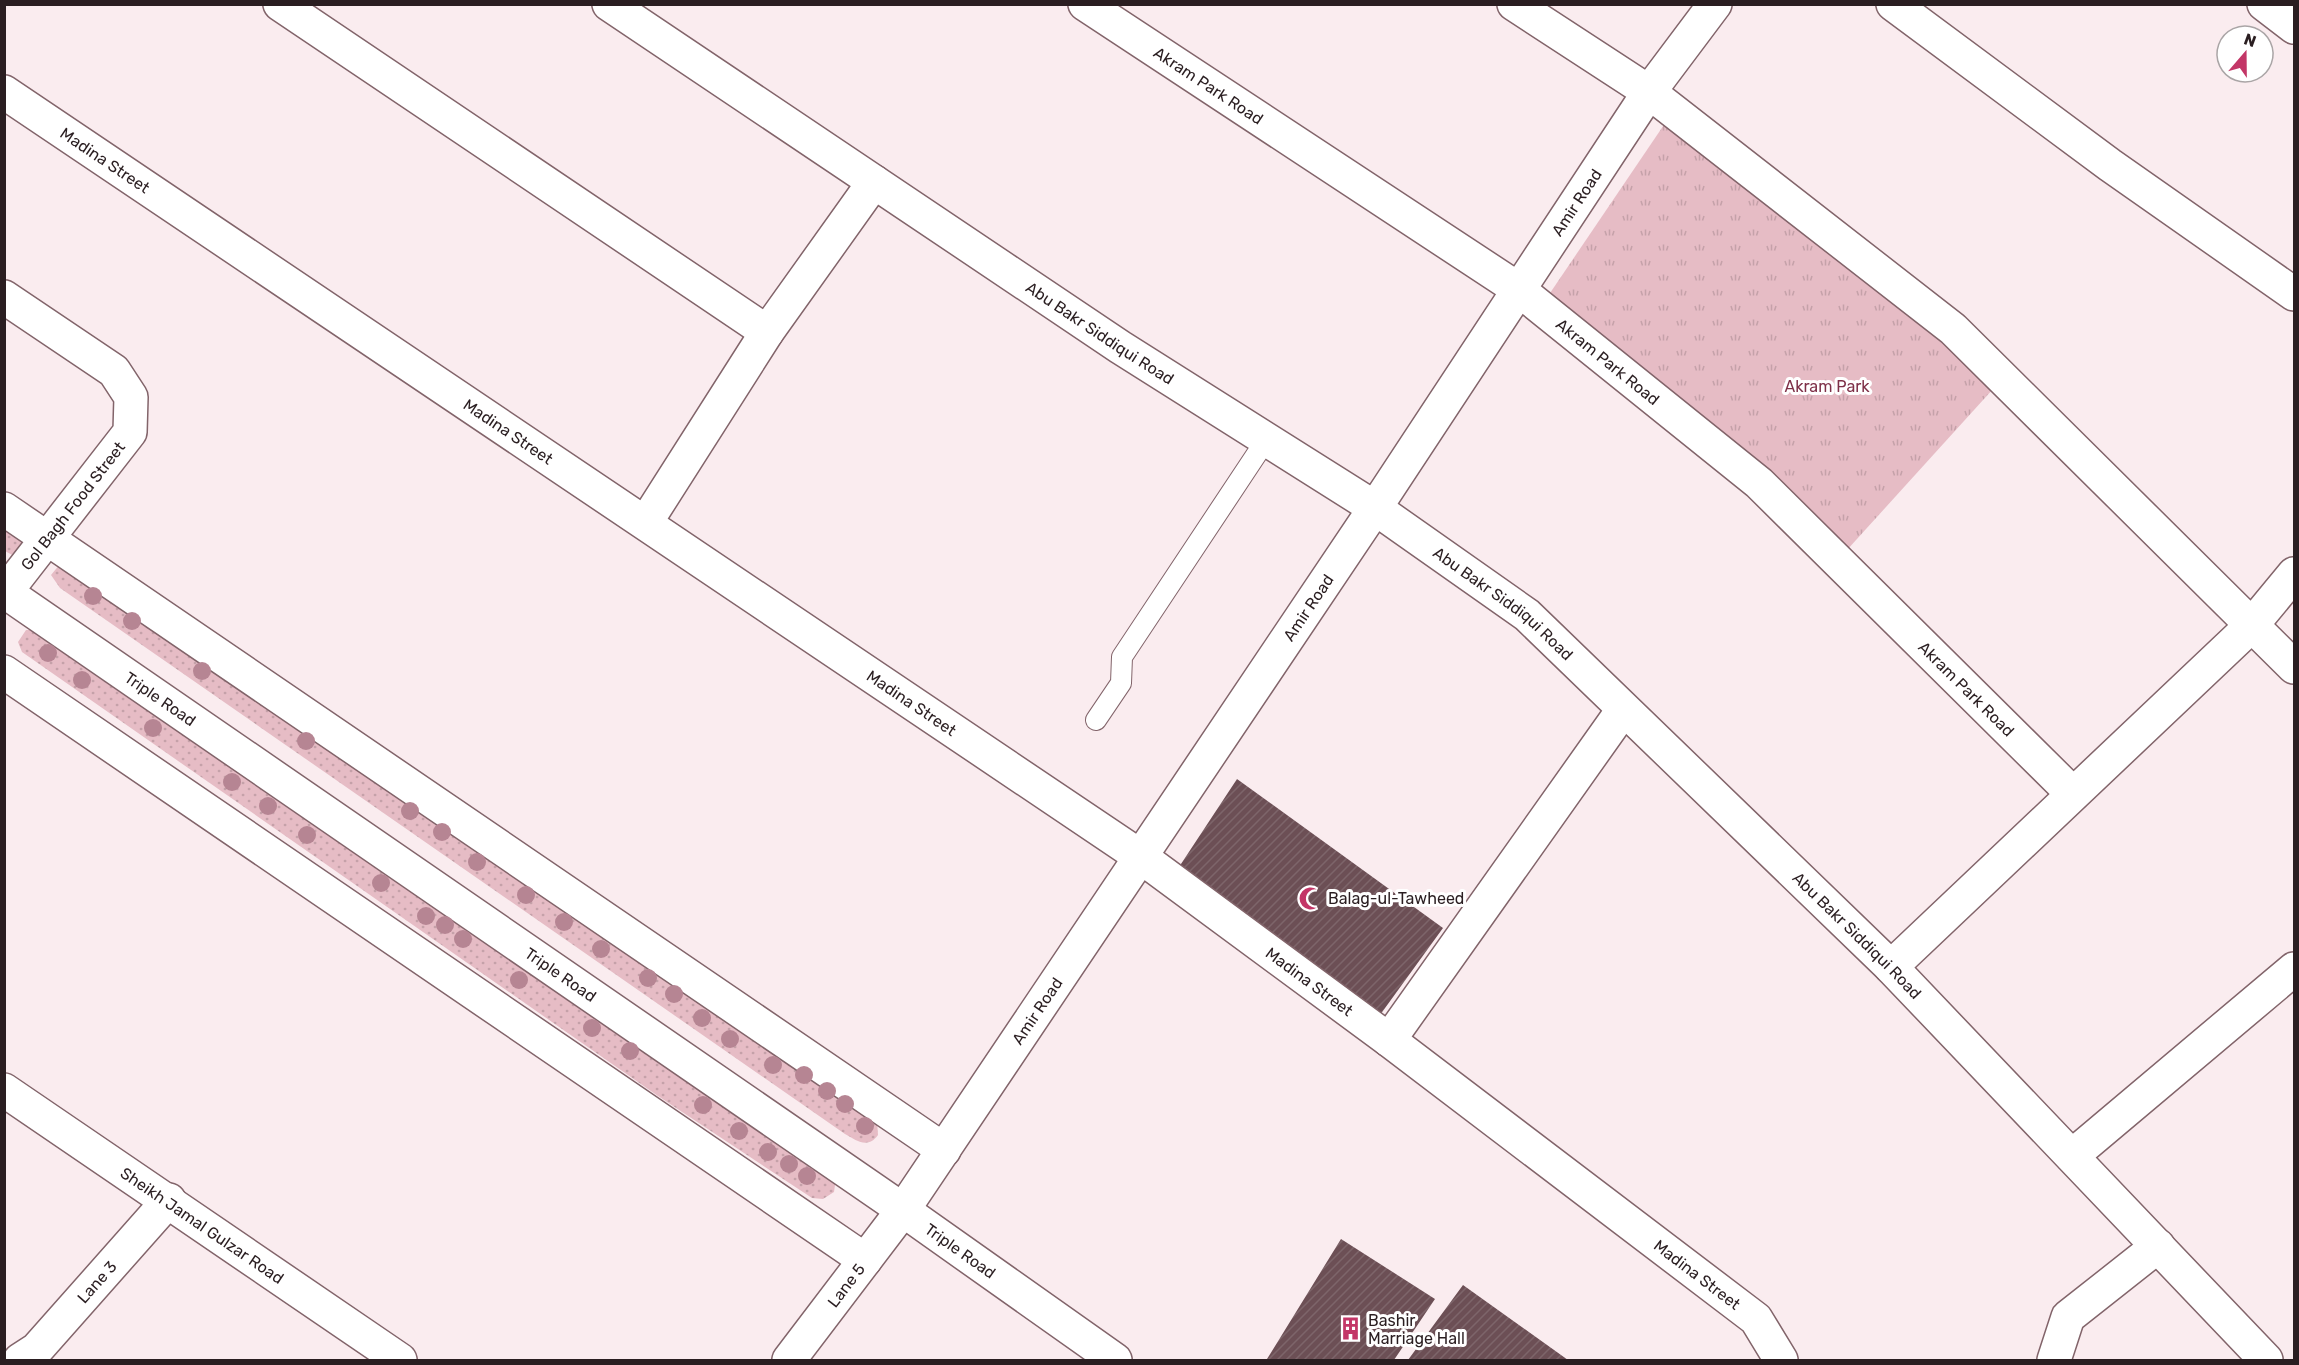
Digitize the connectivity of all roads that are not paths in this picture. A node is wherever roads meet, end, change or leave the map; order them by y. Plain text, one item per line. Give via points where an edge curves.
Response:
1 (280, 4) edge
2 (609, 4) edge
3 (1085, 4) edge
4 (1514, 4) edge
5 (1715, 4) edge
6 (1893, 4) edge
7 (2264, 4) edge
8 (2295, 27) edge
9 (4, 92) edge
10 (1649, 92) junction
11 (874, 182) junction
12 (1518, 289) junction
13 (2295, 294) edge
14 (4, 297) edge
15 (767, 332) junction
16 (1266, 440) junction
17 (1374, 508) junction
18 (4, 509) edge
19 (646, 522) junction
20 (48, 538) junction
21 (2295, 574) edge
22 (5, 593) edge
23 (2251, 626) junction
24 (2295, 667) edge
25 (4, 672) edge
26 (1623, 710) junction
27 (1096, 720) dead end
28 (2073, 794) junction
29 (1141, 857) junction
30 (1891, 967) junction
31 (2295, 969) edge
32 (1389, 1040) junction
33 (4, 1090) edge
34 (944, 1150) junction
35 (2072, 1156) junction
36 (169, 1200) junction
37 (903, 1210) junction
38 (2158, 1246) junction
39 (865, 1260) junction
40 (20, 1360) edge
41 (400, 1360) edge
42 (789, 1360) edge
43 (1114, 1360) edge
44 (1781, 1360) edge
45 (2054, 1360) edge
46 (2266, 1360) edge

1 - 15 street
2 - 11 street, Abu Bakr Siddiqui Road
3 - 12 street, Akram Park Road
4 - 10 street
5 - 10 street, Amir Road
6 - 13 street via 2110,165
7 - 8 street
9 - 19 street, Madina Street
10 - 12 street, Amir Road
10 - 23 street via 1953,329
11 - 15 street
11 - 16 street, Abu Bakr Siddiqui Road
12 - 17 street, Amir Road
12 - 28 street, Akram Park Road via 1759,483
14 - 20 street, Gol Bagh Food Street via 114,371 130,397 130,432
15 - 19 street
16 - 17 street, Abu Bakr Siddiqui Road
16 - 27 lane via 1122,657 1121,683
17 - 26 street, Abu Bakr Siddiqui Road via 1527,615
17 - 29 street, Amir Road
18 - 20 street
19 - 29 street, Madina Street
20 - 22 street, Gol Bagh Food Street
20 - 34 street
21 - 23 street
22 - 37 street, Triple Road
23 - 24 street
23 - 28 street
25 - 39 street
26 - 30 street, Abu Bakr Siddiqui Road
26 - 32 street
28 - 30 street
29 - 32 street, Madina Street
29 - 34 street, Amir Road
30 - 35 street, Abu Bakr Siddiqui Road
31 - 35 street
32 - 44 street, Madina Street via 1755,1319
33 - 36 street, Sheikh Jamal Gulzar Road
34 - 37 street, Amir Road
35 - 38 street, Abu Bakr Siddiqui Road
36 - 40 street, Lane 3 via 37,1348
36 - 41 street, Sheikh Jamal Gulzar Road
37 - 39 street, Lane 5
37 - 43 street, Triple Road
38 - 45 street via 2068,1317
38 - 46 street, Abu Bakr Siddiqui Road
39 - 42 street, Lane 5

